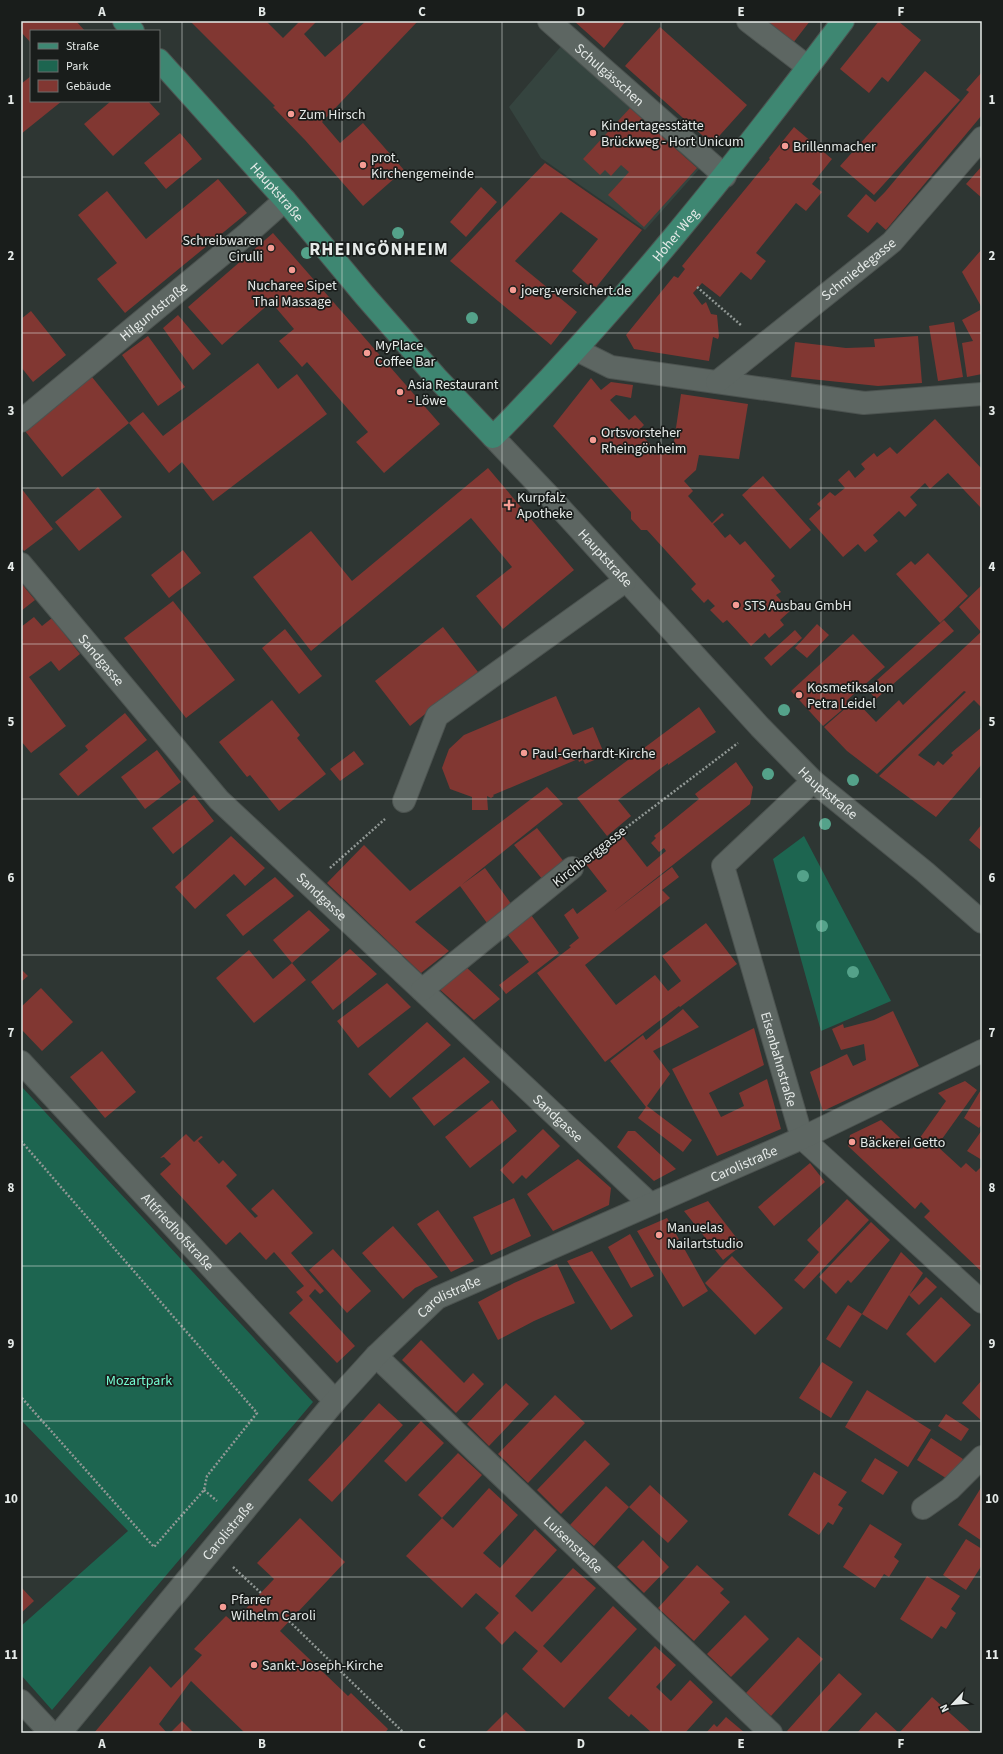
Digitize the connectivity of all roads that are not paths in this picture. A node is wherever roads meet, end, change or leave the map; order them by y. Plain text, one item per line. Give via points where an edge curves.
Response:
1 (549, 21) edge
2 (748, 21) edge
3 (843, 21) edge
4 (160, 61) edge
5 (808, 67) junction
6 (982, 138) edge
7 (724, 176) junction
8 (285, 200) junction
9 (577, 350) junction
10 (717, 382) junction
11 (982, 394) edge
12 (21, 421) edge
13 (493, 437) junction
14 (21, 564) edge
15 (625, 581) junction
16 (813, 781) junction
17 (404, 801) road end
18 (572, 868) road end
19 (982, 922) edge
20 (422, 990) junction
21 (982, 1051) edge
22 (21, 1062) edge
23 (802, 1138) junction
24 (650, 1204) junction
25 (982, 1302) edge
26 (376, 1356) junction
27 (335, 1401) junction
28 (982, 1457) edge
29 (923, 1508) dead end
30 (21, 1702) edge
31 (51, 1733) edge
32 (60, 1733) edge
33 (771, 1733) edge

1 - 7 street, Schulgässchen
2 - 5 street
3 - 5 main road, Hoher Weg
4 - 8 main road, Hauptstraße
5 - 7 main road, Hoher Weg
6 - 10 street, Schmiedegasse via 892,242
7 - 9 main road, Hoher Weg
8 - 12 street, Hilgundstraße
8 - 13 main road, Hauptstraße via 375,308
9 - 10 street via 610,367
9 - 13 main road, Hoher Weg
10 - 11 street via 864,403
13 - 15 street, Hauptstraße via 552,498
14 - 20 street, Sandgasse via 219,800
15 - 16 street, Hauptstraße
15 - 17 street via 437,716
16 - 19 street, Hauptstraße
16 - 23 street, Eisenbahnstraße via 723,866
18 - 20 street, Kirchberggasse
20 - 24 street, Sandgasse
21 - 23 street, Carolistraße
22 - 27 street, Altfriedhofstraße
23 - 24 street, Carolistraße
23 - 25 street
24 - 26 street, Carolistraße via 437,1298
26 - 27 street, Carolistraße
26 - 33 street, Luisenstraße
27 - 32 street, Carolistraße
28 - 29 street via 950,1489
30 - 31 street

